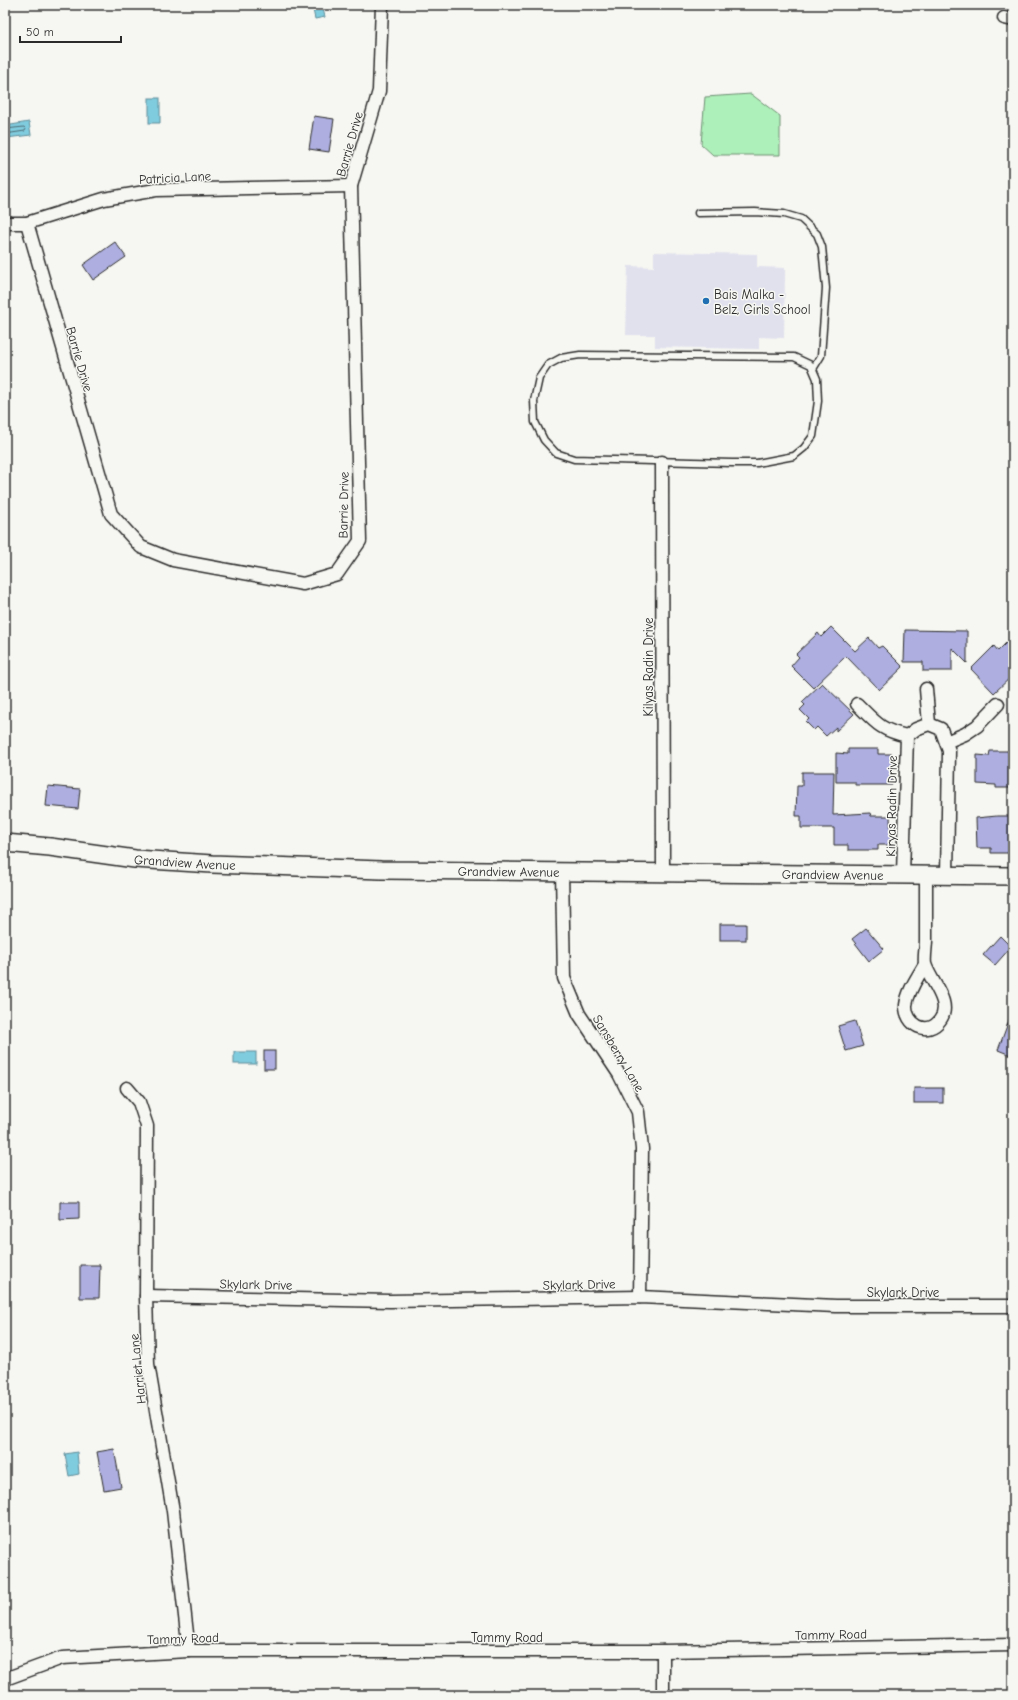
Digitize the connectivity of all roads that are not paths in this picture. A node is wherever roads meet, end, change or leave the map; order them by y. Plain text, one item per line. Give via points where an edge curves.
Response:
1 (382, 5) edge
2 (351, 186) junction
3 (698, 213) dead end
4 (5, 223) edge
5 (27, 223) junction
6 (813, 369) junction
7 (662, 462) junction
8 (926, 689) dead end
9 (857, 704) dead end
10 (998, 704) dead end
11 (929, 724) junction
12 (907, 736) junction
13 (946, 742) junction
14 (5, 843) edge
15 (562, 872) junction
16 (663, 873) junction
17 (903, 876) junction
18 (926, 876) junction
19 (948, 876) junction
20 (1013, 876) edge
21 (925, 964) junction
22 (127, 1088) dead end
23 (146, 1296) junction
24 (640, 1298) junction
25 (1013, 1306) edge
26 (1013, 1645) edge
27 (189, 1651) junction
28 (663, 1651) junction
29 (5, 1679) edge
30 (663, 1695) edge

1 - 2 street, Barrie Drive via 378,91
2 - 5 street, Patricia Lane via 156,190 104,199
2 - 5 street, Barrie Drive via 360,541 337,574 303,584 173,560 141,547 111,514
3 - 6 lane via 784,214 801,219 817,234 822,247 826,288 821,356
4 - 5 street, Patricia Lane
6 - 7 lane via 817,379 818,401 813,436 794,456 757,463
6 - 7 lane via 811,365 794,357 580,355 561,358 548,365 539,378 534,401 535,422 544,440 556,452 574,459
7 - 16 street, Kilyas Radin Drive
8 - 11 street
9 - 12 street via 888,731
10 - 13 street via 977,726
11 - 12 street
11 - 13 street via 941,729
12 - 17 street, Kiryas Radin Drive
13 - 19 street via 949,751
14 - 15 street, Grandview Avenue via 212,864 381,870
15 - 16 street, Grandview Avenue
15 - 24 street, Sansberry Lane via 564,978 579,1014 619,1074 638,1112 642,1150
16 - 17 street, Grandview Avenue
17 - 18 street, Grandview Avenue
18 - 19 street, Grandview Avenue
18 - 21 street
19 - 20 street, Grandview Avenue
21 - 21 street via 911,989 906,1006 908,1018 917,1027 926,1029 937,1025 942,1018 944,1004
22 - 23 street, Harriet Lane via 139,1102 147,1126
23 - 24 street, Skylark Drive via 390,1302
23 - 27 street, Harriet Lane via 148,1364 173,1511
24 - 25 street, Skylark Drive via 836,1306
26 - 28 street, Tammy Road
27 - 28 street, Tammy Road
27 - 29 street, Tammy Road via 62,1658
28 - 30 street

